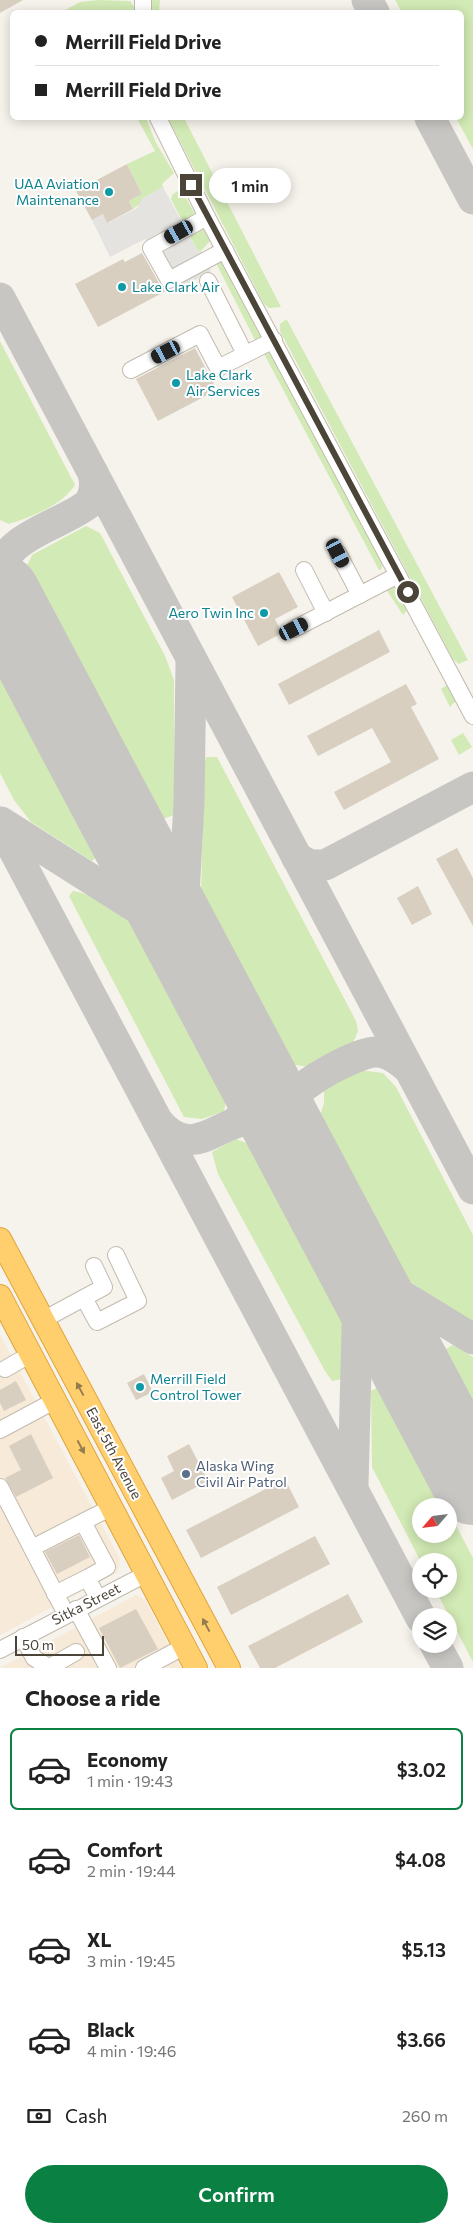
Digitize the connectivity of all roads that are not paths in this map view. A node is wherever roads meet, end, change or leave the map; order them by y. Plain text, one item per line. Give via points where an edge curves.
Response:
1 (159, 120) edge
2 (208, 217) junction
3 (225, 250) junction
4 (208, 282) dead end
5 (274, 340) junction
6 (246, 354) junction
7 (131, 370) dead end
8 (338, 553) dead end
9 (304, 570) dead end
10 (398, 575) junction
11 (360, 595) junction
12 (326, 612) junction
13 (294, 629) dead end
14 (473, 716) edge
15 (0, 1239) edge
16 (116, 1255) dead end
17 (94, 1266) dead end
18 (0, 1296) edge
19 (84, 1298) junction
20 (43, 1320) junction
21 (31, 1354) junction
22 (2, 1369) edge
23 (56, 1400) junction
24 (0, 1430) edge
25 (0, 1487) edge
26 (112, 1507) junction
27 (83, 1522) junction
28 (32, 1548) junction
29 (146, 1574) junction
30 (87, 1578) junction
31 (55, 1594) junction
32 (98, 1598) junction
33 (71, 1611) junction
34 (23, 1637) junction
35 (185, 1646) junction
36 (0, 1650) edge
37 (76, 1652) dead end
38 (50, 1668) edge
39 (108, 1668) edge
40 (144, 1668) edge
41 (196, 1668) edge
42 (229, 1668) edge

1 - 2 street
2 - 3 street
2 - 3 street via 151,248 169,280
3 - 5 street
4 - 6 street
5 - 6 street
5 - 10 street
6 - 7 street via 218,368 200,334
8 - 11 street
9 - 12 street
10 - 11 street
10 - 14 street
11 - 12 street
12 - 13 street
15 - 20 highway, East 5th Avenue
16 - 19 street via 138,1301 97,1322
17 - 19 street via 104,1287
18 - 21 highway, East 5th Avenue
19 - 20 street
42 -> 20 highway, East 5th Avenue
21 - 22 street
21 - 23 highway, East 5th Avenue
23 - 24 street
23 -> 26 highway, East 5th Avenue
25 - 28 street
26 - 27 street
26 - 29 highway, East 5th Avenue
27 - 28 street
27 - 30 street via 107,1567
28 - 31 street
29 - 32 street, Sitka Street
29 - 35 highway, East 5th Avenue
30 - 31 street
30 - 32 street
31 - 33 street
32 - 33 street, Sitka Street
33 - 34 street, Sitka Street
33 - 39 street
34 - 36 street, Sitka Street
34 - 38 street via 34,1658
35 - 40 street
35 - 41 highway, East 5th Avenue
37 - 38 street

